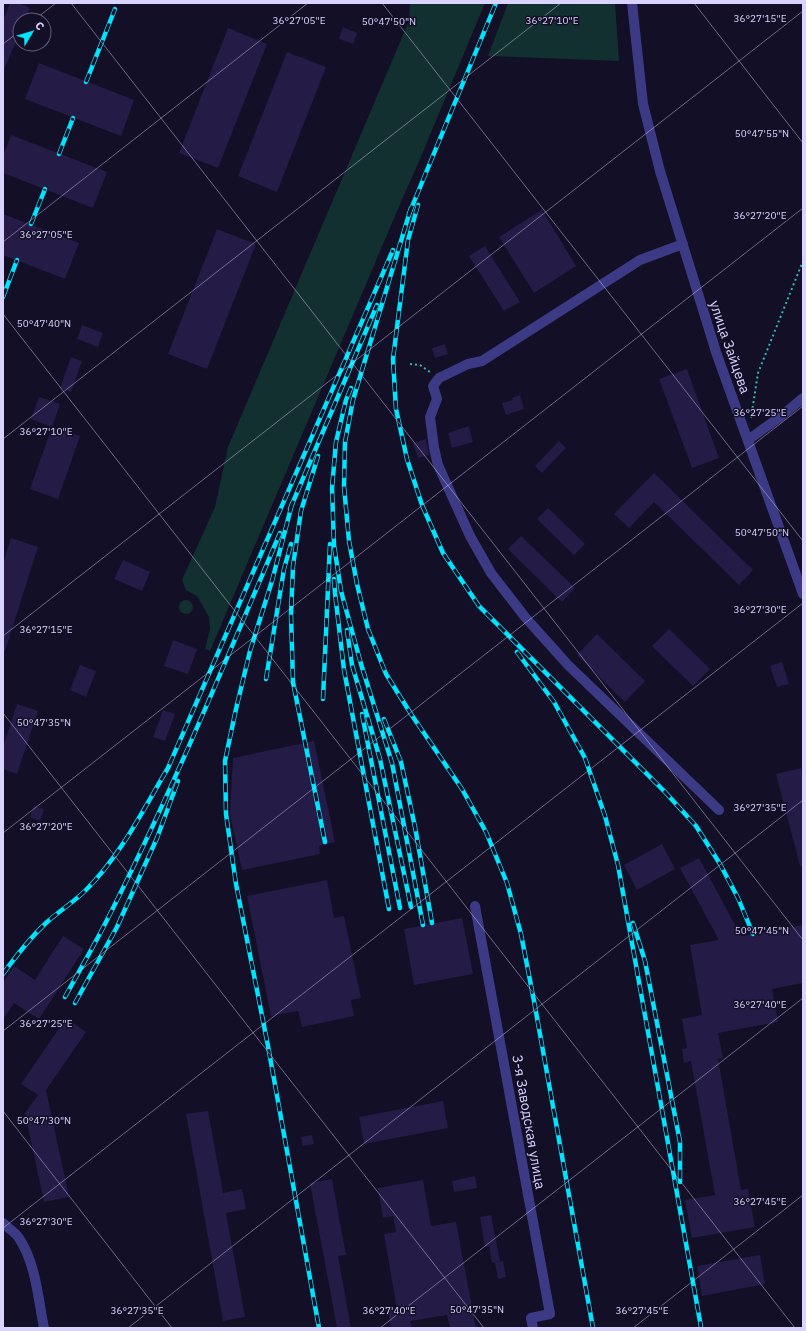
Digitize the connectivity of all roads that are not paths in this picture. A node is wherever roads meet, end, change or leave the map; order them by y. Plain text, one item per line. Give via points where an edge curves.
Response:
1 (632, 3) edge
2 (683, 244) junction
3 (803, 398) edge
4 (748, 440) junction
5 (803, 594) edge
6 (718, 810) dead end
7 (474, 906) dead end
8 (3, 1223) edge
9 (44, 1328) edge
10 (532, 1328) edge

1 - 2 street, улица Зайцева via 643,104
2 - 4 street, улица Зайцева via 717,355
2 - 6 street via 640,260 482,361 468,364 439,378 433,386 437,399 430,417 438,465 490,573 568,665
3 - 4 street
4 - 5 street, улица Зайцева
7 - 10 street, 3-я Заводская улица via 550,1314 531,1318
8 - 9 street via 18,1237 28,1255

